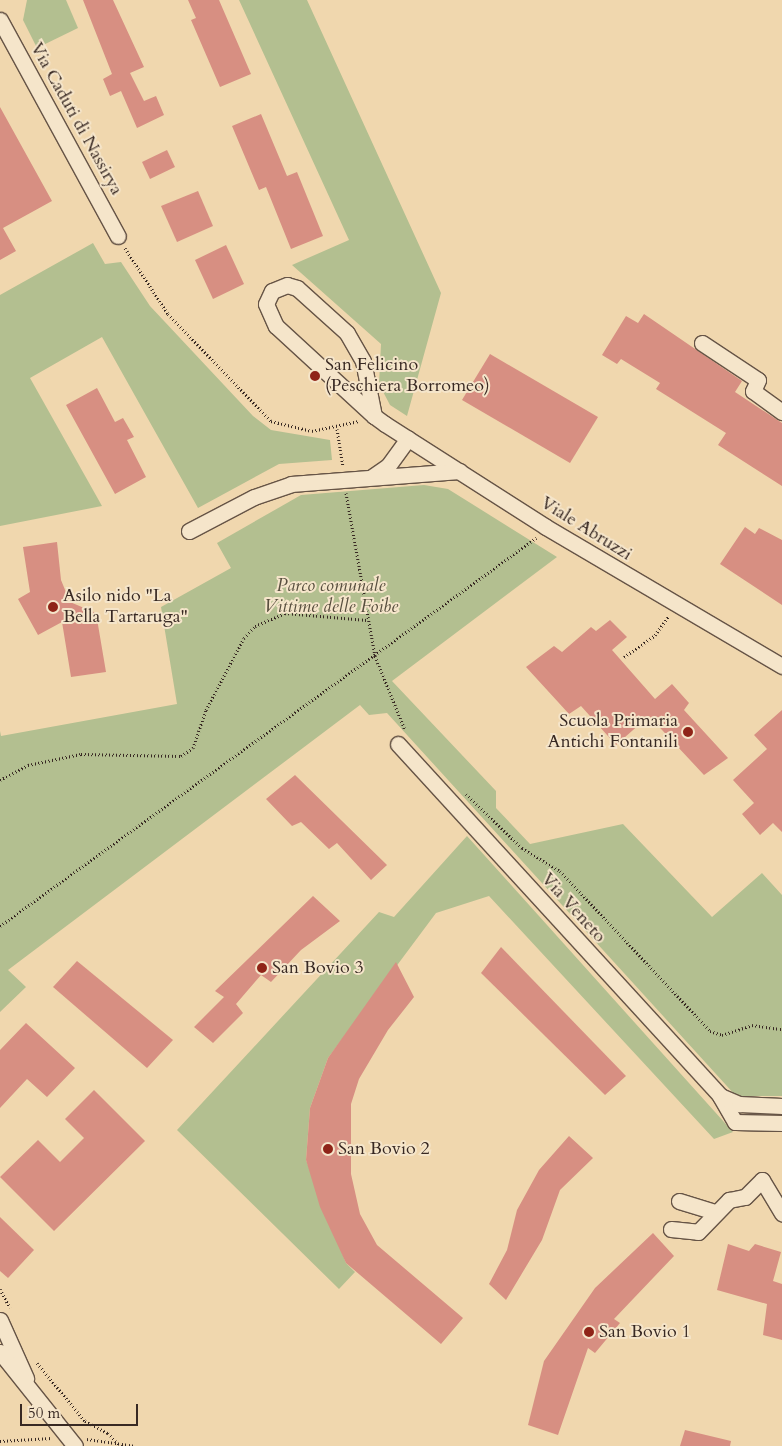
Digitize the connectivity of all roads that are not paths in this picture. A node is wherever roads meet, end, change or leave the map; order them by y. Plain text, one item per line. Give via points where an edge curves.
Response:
1 (0, 20) edge
2 (118, 236) road end
3 (702, 343) dead end
4 (782, 412) edge
5 (374, 416) junction
6 (408, 438) junction
7 (459, 471) junction
8 (372, 477) junction
9 (189, 531) dead end
10 (782, 666) edge
11 (404, 740) road end
12 (720, 1096) junction
13 (782, 1106) edge
14 (782, 1122) edge
15 (680, 1202) dead end
16 (715, 1212) junction
17 (782, 1213) edge
18 (671, 1229) dead end
19 (6, 1317) edge
20 (0, 1352) edge
21 (32, 1393) junction
22 (71, 1441) edge

1 - 2 street, Via Caduti di Nassirya
3 - 4 street via 758,380 753,391
5 - 5 street, Viale Abruzzi via 363,361 347,333 297,288 287,285 272,290 266,304 276,326
5 - 6 street, Viale Abruzzi
6 - 7 street, Viale Abruzzi
6 - 8 street via 388,466
7 - 8 street
7 - 10 street, Viale Abruzzi via 546,527
8 - 9 street via 344,478 270,490
11 - 12 street, Via Veneto
12 - 13 street, Via Veneto via 739,1104
12 - 14 street, Via Veneto via 735,1122
15 - 16 street
16 - 17 street via 730,1200 745,1197 762,1180
16 - 18 street via 698,1232
19 - 21 street
20 - 21 street
21 - 22 street

